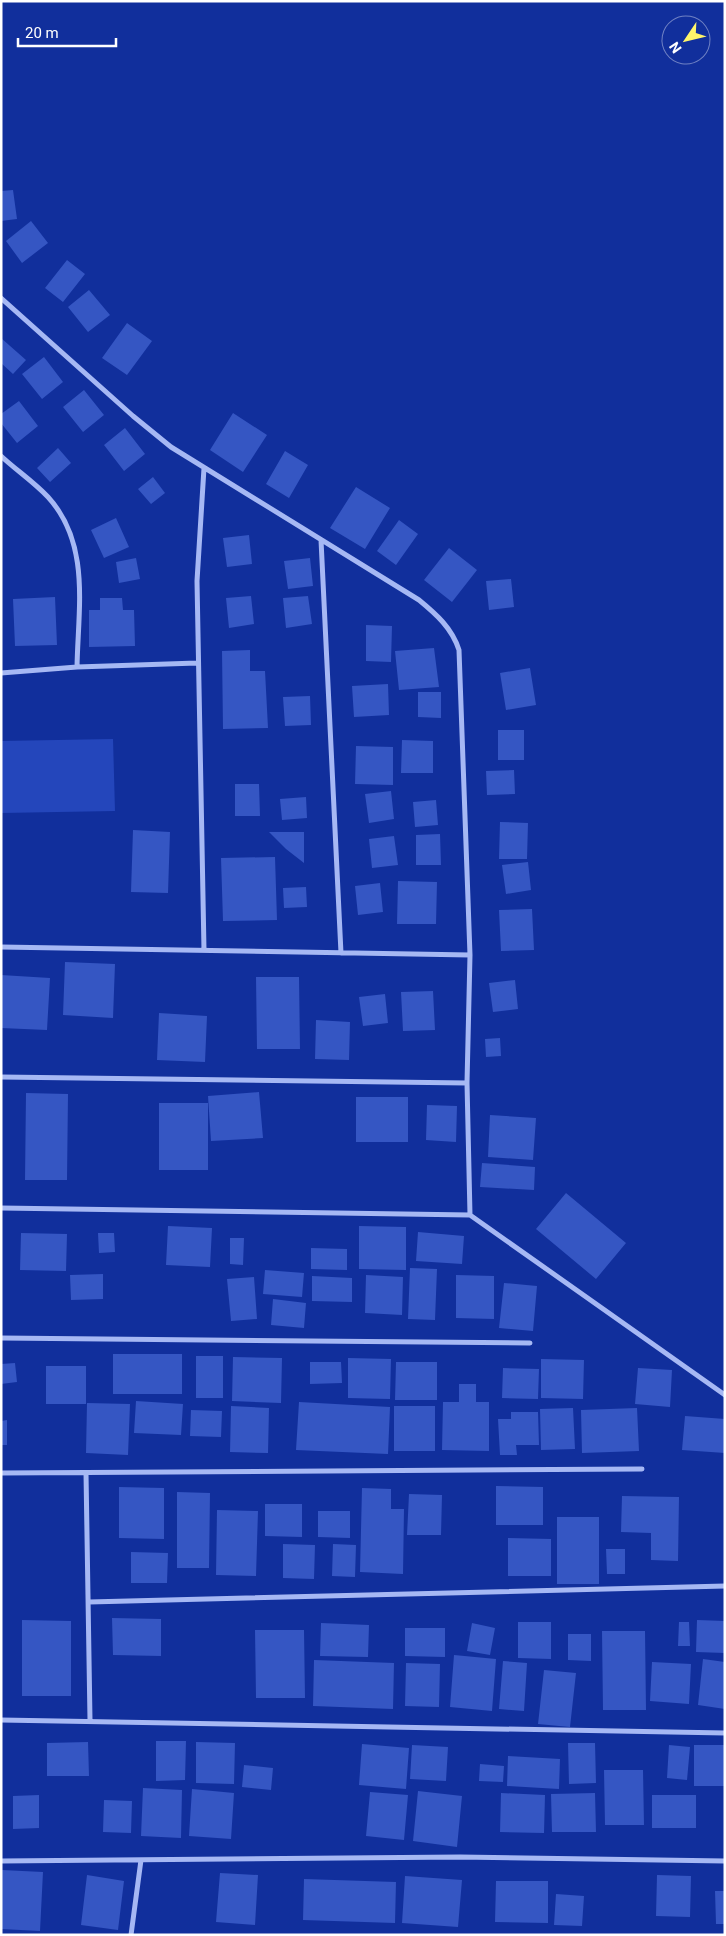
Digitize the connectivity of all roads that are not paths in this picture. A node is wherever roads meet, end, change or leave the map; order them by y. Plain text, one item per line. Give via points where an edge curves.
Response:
1 (1, 298) edge
2 (1, 456) edge
3 (204, 468) junction
4 (321, 540) junction
5 (197, 663) junction
6 (78, 667) junction
7 (1, 673) edge
8 (1, 947) edge
9 (204, 950) junction
10 (341, 953) junction
11 (470, 955) junction
12 (1, 1077) edge
13 (467, 1083) junction
14 (1, 1208) edge
15 (470, 1215) junction
16 (1, 1338) edge
17 (530, 1343) dead end
18 (725, 1394) edge
19 (642, 1469) dead end
20 (1, 1473) edge
21 (86, 1473) junction
22 (725, 1586) edge
23 (90, 1602) junction
24 (1, 1720) edge
25 (90, 1720) junction
26 (725, 1733) edge
27 (141, 1860) junction
28 (1, 1861) edge
29 (725, 1861) edge
30 (131, 1935) edge

1 - 3 street via 133,416 171,447
2 - 6 street via 48,497 71,534 79,560
3 - 4 street
3 - 5 street via 197,581
4 - 10 street
4 - 11 street via 419,600 455,638 459,650
5 - 6 street
5 - 9 street
6 - 7 street
8 - 9 street
9 - 10 street
10 - 11 street
11 - 13 street
12 - 13 street
13 - 15 street
14 - 15 street
15 - 18 street
16 - 17 street
19 - 21 street
20 - 21 street
21 - 23 street
22 - 23 street
23 - 25 street
24 - 25 street
25 - 26 street
27 - 28 street
27 - 29 street via 460,1858
27 - 30 street

